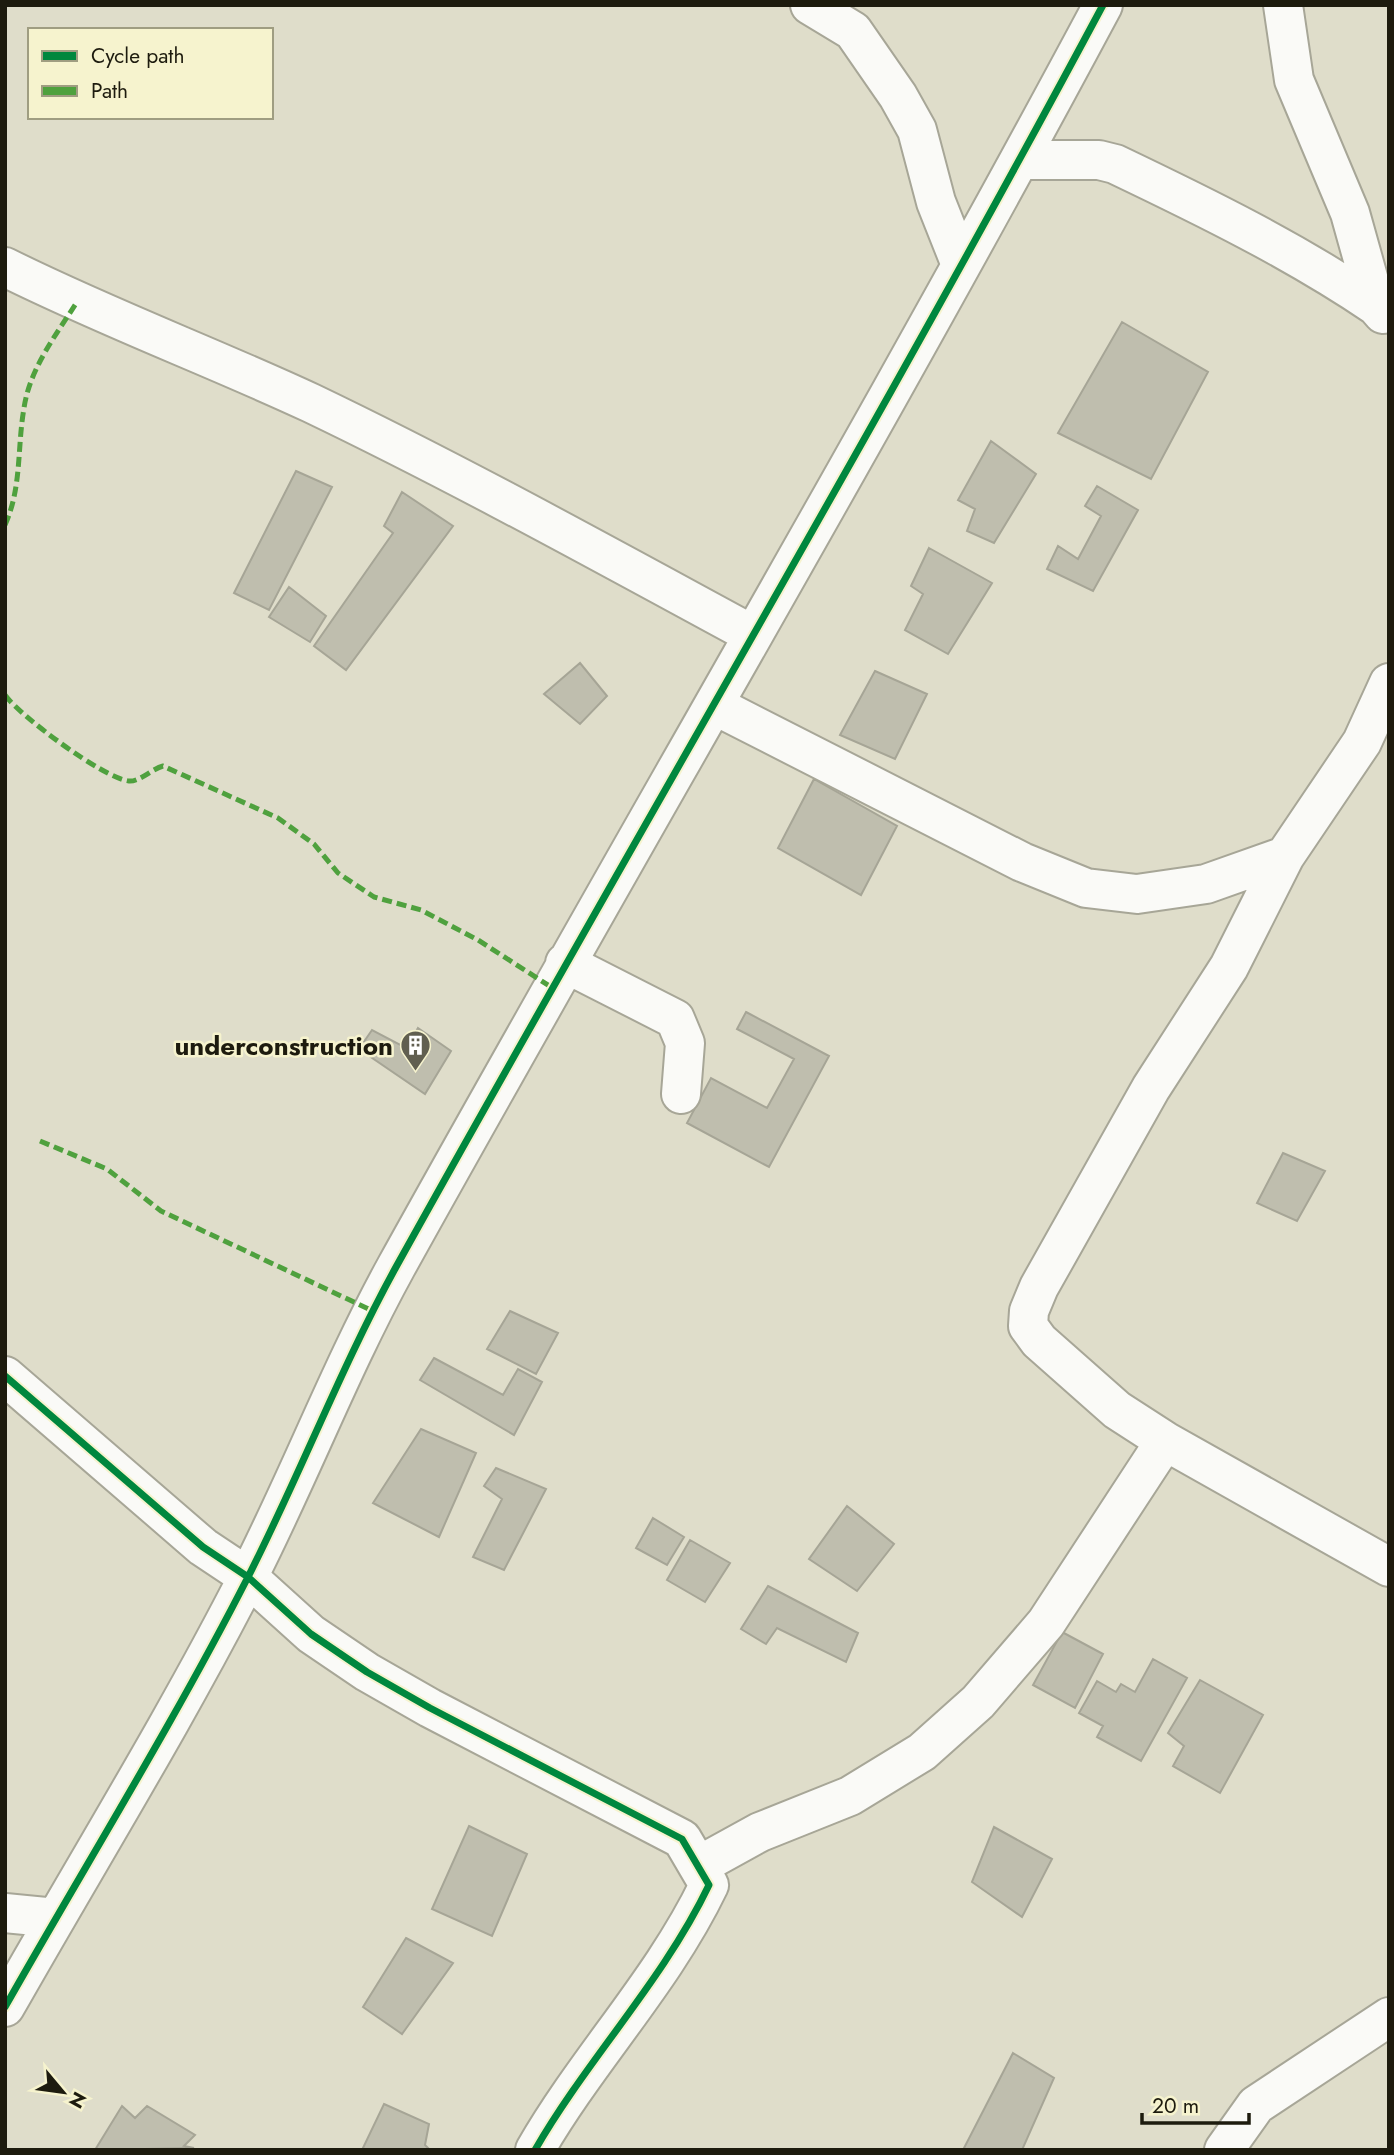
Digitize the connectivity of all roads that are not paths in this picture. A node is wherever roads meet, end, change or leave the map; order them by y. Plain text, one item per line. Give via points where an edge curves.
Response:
1 (810, 5) edge
2 (1103, 5) edge
3 (1283, 5) edge
4 (1021, 160) junction
5 (961, 265) junction
6 (5, 267) edge
7 (1383, 313) edge
8 (753, 635) junction
9 (1389, 682) edge
10 (714, 705) junction
11 (1285, 856) junction
12 (565, 963) junction
13 (681, 1094) dead end
14 (5, 1376) edge
15 (1165, 1441) junction
16 (1389, 1567) edge
17 (248, 1577) junction
18 (700, 1865) junction
19 (5, 1913) edge
20 (56, 1918) junction
21 (5, 2007) edge
22 (1389, 2017) edge
23 (535, 2150) edge
24 (1224, 2150) edge

1 - 5 street via 853,32 898,96 917,130 936,202
2 - 4 street
3 - 7 street via 1294,80 1350,213
4 - 5 street
4 - 7 street via 1115,164 1262,236 1329,274
5 - 8 street
6 - 8 street via 311,403
8 - 10 street
9 - 11 street via 1362,742
10 - 11 street via 1022,862 1086,888 1137,894 1206,884
10 - 12 street
11 - 15 street via 1229,967 1151,1088 1029,1311 1028,1326 1039,1341 1117,1410
12 - 13 street via 675,1019 685,1043
12 - 17 street via 391,1276
14 - 17 street via 203,1547
15 - 16 street
15 - 18 street via 1046,1623 978,1702 922,1752 850,1796 760,1832
17 - 18 street via 311,1634 367,1672 670,1832 682,1839
17 - 20 street via 144,1770
18 - 23 street via 709,1885 689,1927 563,2102
19 - 20 street
20 - 21 street
22 - 24 street via 1256,2105

